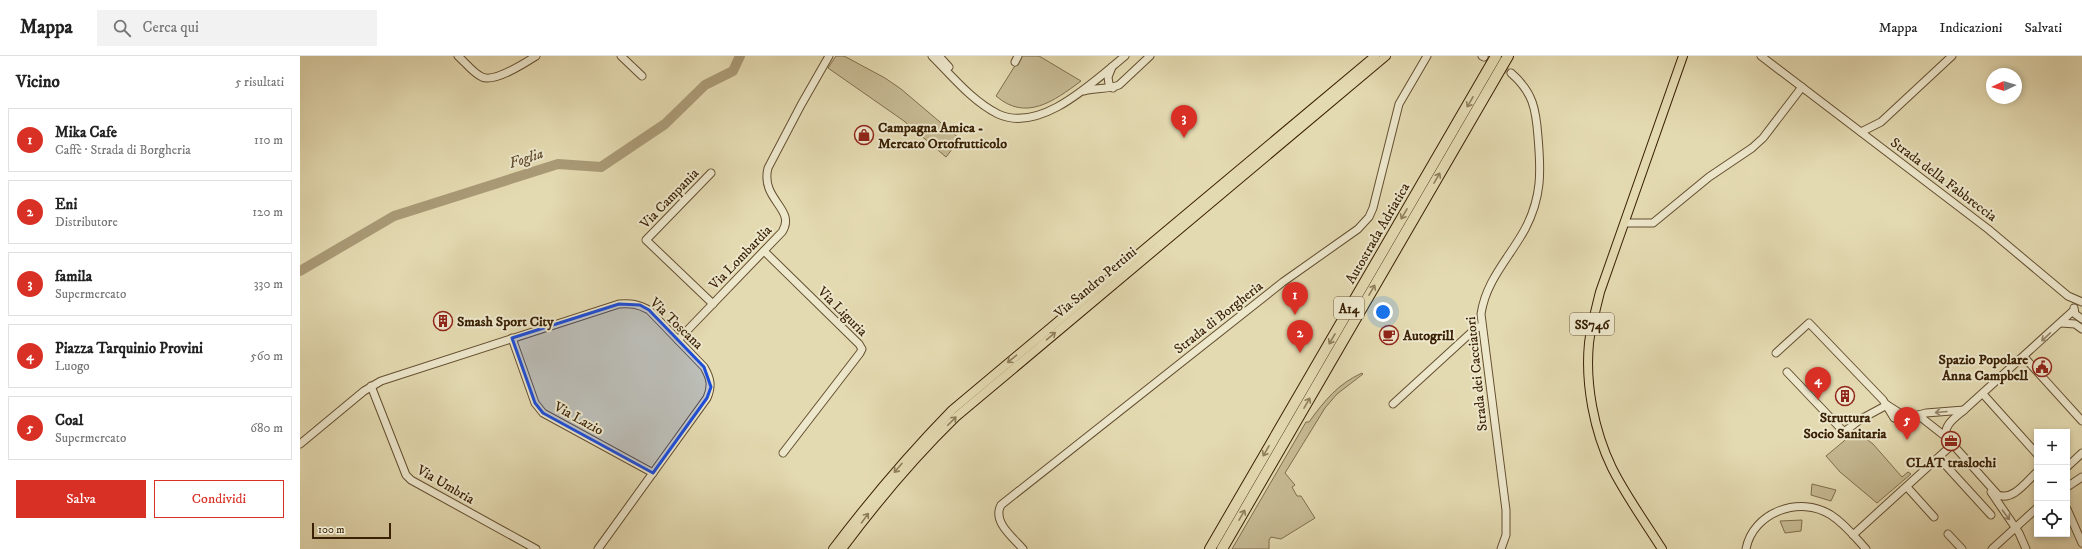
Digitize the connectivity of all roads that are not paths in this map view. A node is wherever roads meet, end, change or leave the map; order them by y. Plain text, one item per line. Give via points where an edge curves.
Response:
1 (458, 56) edge
2 (536, 56) edge
3 (621, 56) edge
4 (829, 56) edge
5 (932, 56) edge
6 (939, 56) edge
7 (1125, 56) edge
8 (1150, 56) edge
9 (1375, 56) edge
10 (1386, 56) edge
11 (1422, 56) edge
12 (1427, 56) edge
13 (1496, 56) edge
14 (1508, 56) edge
15 (1677, 56) edge
16 (1683, 56) edge
17 (1761, 56) edge
18 (1952, 56) edge
19 (1113, 66) junction
20 (1422, 67) junction
21 (1511, 72) tunnel mouth
22 (642, 76) dead end
23 (1802, 86) junction
24 (1113, 88) junction
25 (1078, 93) junction
26 (1670, 94) junction
27 (976, 97) junction
28 (1862, 132) junction
29 (711, 173) dead end
30 (1625, 223) junction
31 (764, 252) junction
32 (2068, 296) junction
33 (2082, 302) edge
34 (713, 304) junction
35 (2074, 309) junction
36 (2082, 319) edge
37 (2060, 323) junction
38 (1481, 326) junction
39 (2082, 328) edge
40 (512, 338) junction
41 (678, 340) junction
42 (1776, 353) dead end
43 (2024, 357) junction
44 (1788, 372) dead end
45 (371, 386) junction
46 (1983, 394) junction
47 (1393, 404) dead end
48 (1887, 405) junction
49 (1964, 410) junction
50 (1918, 415) junction
51 (2082, 421) edge
52 (1946, 437) junction
53 (300, 444) edge
54 (1953, 444) junction
55 (2034, 451) edge
56 (783, 452) dead end
57 (2082, 454) edge
58 (1938, 458) junction
59 (2069, 465) edge
60 (653, 473) junction
61 (2034, 475) edge
62 (2082, 477) edge
63 (1982, 478) junction
64 (2070, 485) edge
65 (1907, 487) junction
66 (2034, 511) edge
67 (1991, 515) dead end
68 (2070, 516) edge
69 (1934, 517) dead end
70 (2015, 527) junction
71 (1948, 534) dead end
72 (1853, 535) junction
73 (2082, 543) edge
74 (536, 549) edge
75 (598, 549) edge
76 (833, 549) edge
77 (842, 549) edge
78 (1023, 549) edge
79 (1210, 549) edge
80 (1222, 549) edge
81 (1501, 549) edge
82 (1661, 549) edge
83 (1746, 549) edge
84 (1866, 549) edge
85 (1962, 549) edge
86 (1992, 549) edge
87 (2026, 549) edge

1 - 2 street via 483,78 491,79
3 - 22 street
4 - 31 street, Via Lombardia via 768,168 767,186 783,211 786,225
5 - 27 street
6 - 27 street
7 - 19 street
8 - 24 street
9 -> 76 main road, Via Sandro Pertini via 952,410 908,455 867,503
77 -> 10 main road, Via Sandro Pertini via 880,499 918,455 956,417
11 - 20 street
12 - 20 street, Strada di Borgheria
13 -> 79 highway, Autostrada Adriatica / A14
80 -> 14 highway, Autostrada Adriatica / A14
15 - 26 main road, SS746
16 - 26 main road, SS746
17 - 23 street, Strada della Fabbreccia
18 - 28 street via 1881,122
19 - 24 street via 1108,77
19 - 25 street
20 - 78 street, Strada di Borgheria via 1399,104 1373,208 1364,223 1283,282 1001,505 997,512 999,520
21 - 38 street, Strada dei Cacciatori via 1525,86 1534,106 1540,185 1536,204 1524,230 1489,284 1482,302
23 - 28 street, Strada della Fabbreccia
23 - 30 street via 1763,138 1752,148 1709,177 1653,223
24 - 25 street via 1093,88
25 - 27 street via 1044,113 1017,118 998,113
26 - 30 main road, SS746
28 - 32 street, Strada della Fabbreccia via 1988,229
29 - 34 street, Via Campania via 646,240
30 - 82 main road, SS746 via 1592,322 1589,353 1590,389 1597,427 1612,468
31 - 34 street, Via Lombardia
31 - 56 street, Via Liguria via 862,349
32 - 33 street, Strada della Fabbreccia
32 - 35 street, Strada della Fabbreccia
33 - 35 street, Strada della Fabbreccia
34 - 41 street, Via Lombardia
35 - 36 street, Strada della Fabbreccia via 2077,317
35 - 37 street
37 - 39 street via 2075,324
37 -> 43 street
38 - 47 street
38 - 81 street, Strada dei Cacciatori via 1506,510 1506,535
40 - 41 street, Via Toscana via 619,304 630,303 649,310
40 - 45 street, Via Toscana
40 - 60 street, Via Lazio via 536,403 543,413
41 - 60 street, Via Toscana via 704,367 710,378 711,387 707,398
42 - 48 street via 1809,323
43 - 46 street
43 - 51 street
44 - 48 street via 1844,432
45 - 53 street, Via Toscana
45 - 74 street, Via Umbria via 406,475
46 - 49 street
46 - 55 street
48 - 50 street via 1894,418 1903,419
49 -> 50 street
49 - 52 street via 1947,426
50 - 52 street
52 - 54 street
54 - 58 street
54 - 63 street
57 - 59 street
58 - 65 street
58 - 67 street
60 - 75 street, Via Toscana
61 - 63 street via 2011,496 2004,498
62 - 64 street
63 -> 70 street
65 - 69 street
65 - 72 street
66 - 70 street
68 - 73 street
70 - 86 street
70 - 87 street
71 - 85 street
72 - 83 street via 1830,514 1816,508 1798,506 1781,509 1766,517 1755,528
72 - 84 street

